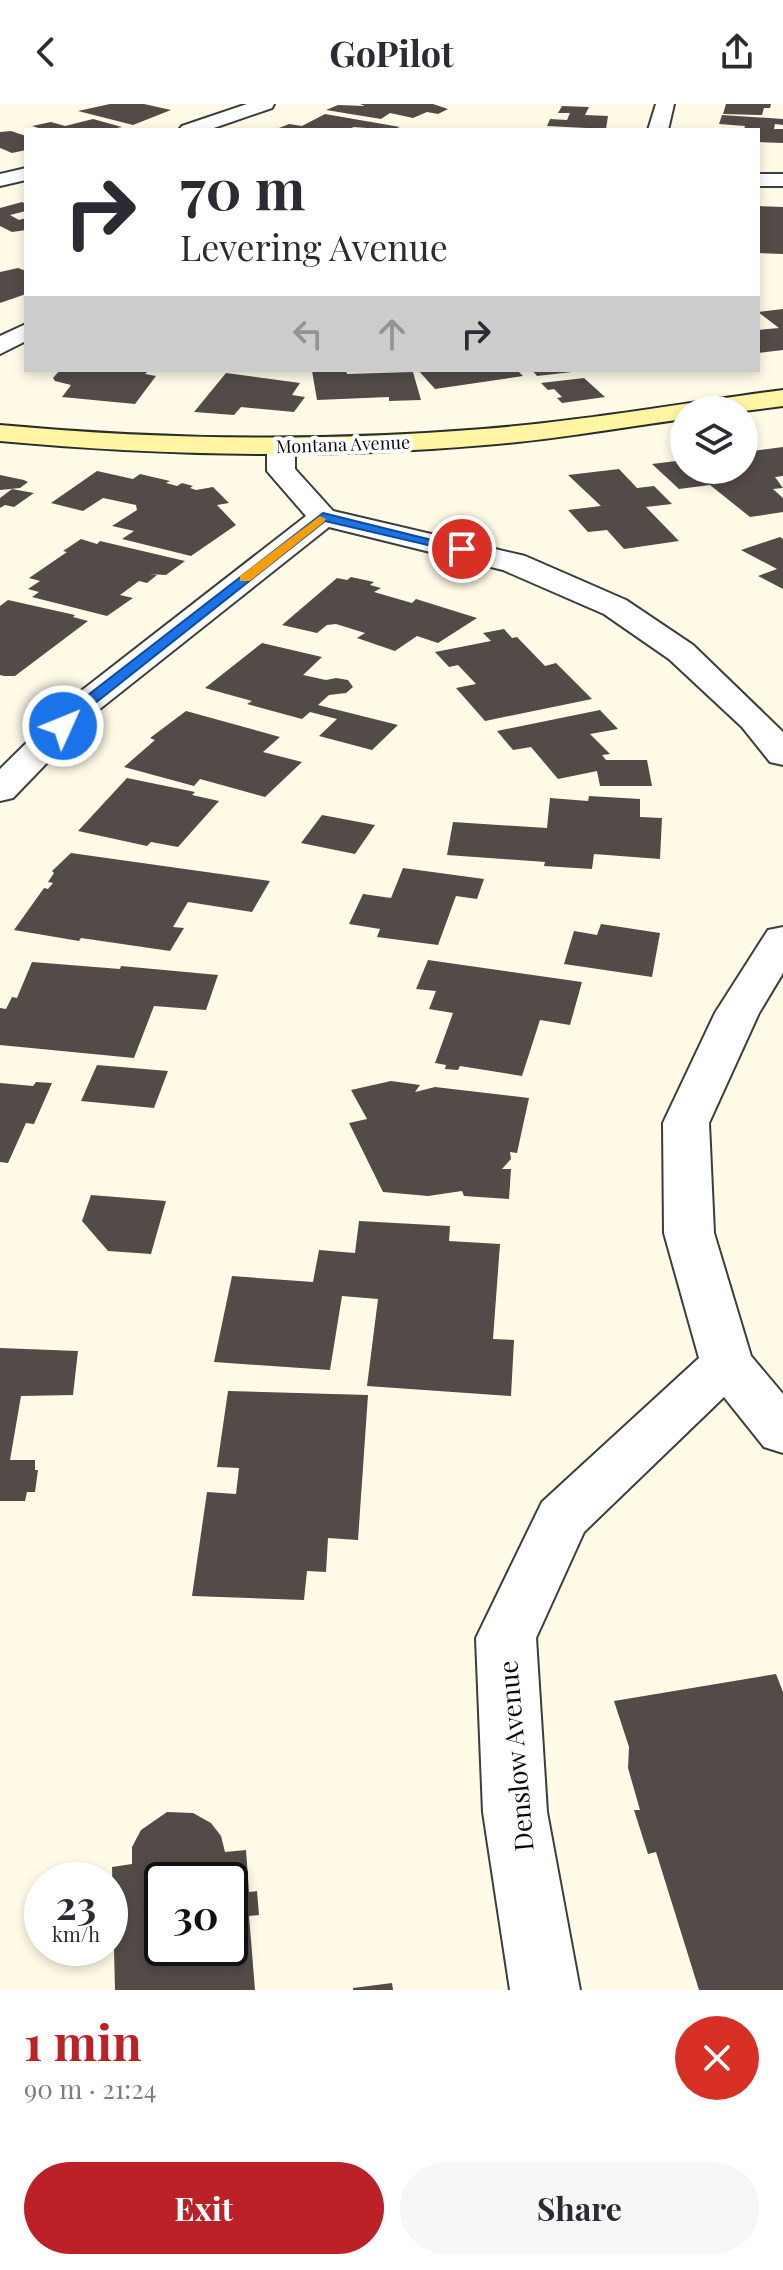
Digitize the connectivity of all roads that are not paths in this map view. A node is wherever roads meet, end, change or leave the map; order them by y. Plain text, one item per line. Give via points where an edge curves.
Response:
1 (265, 104) edge
2 (665, 104) edge
3 (195, 128) edge
4 (659, 128) edge
5 (24, 174) edge
6 (0, 180) edge
7 (760, 180) edge
8 (783, 180) edge
9 (24, 332) edge
10 (0, 346) edge
11 (783, 398) edge
12 (758, 401) edge
13 (670, 413) edge
14 (0, 433) edge
15 (281, 448) junction
16 (323, 517) junction
17 (783, 754) edge
18 (0, 790) edge
19 (783, 939) edge
20 (727, 1363) junction
21 (783, 1432) edge
22 (545, 1990) edge

1 - 3 street
2 - 4 street
5 - 6 street
7 - 8 street
9 - 10 street
11 - 12 street
13 - 15 street, Montana Avenue via 488,436
14 - 15 street, Montana Avenue
15 - 16 street via 281,471
16 - 17 street via 514,563 615,607 681,652
16 - 18 street via 84,705
19 - 20 street via 737,1013 686,1123 689,1233
20 - 21 street
20 - 22 street, Denslow Avenue via 562,1518 506,1638 515,1812

